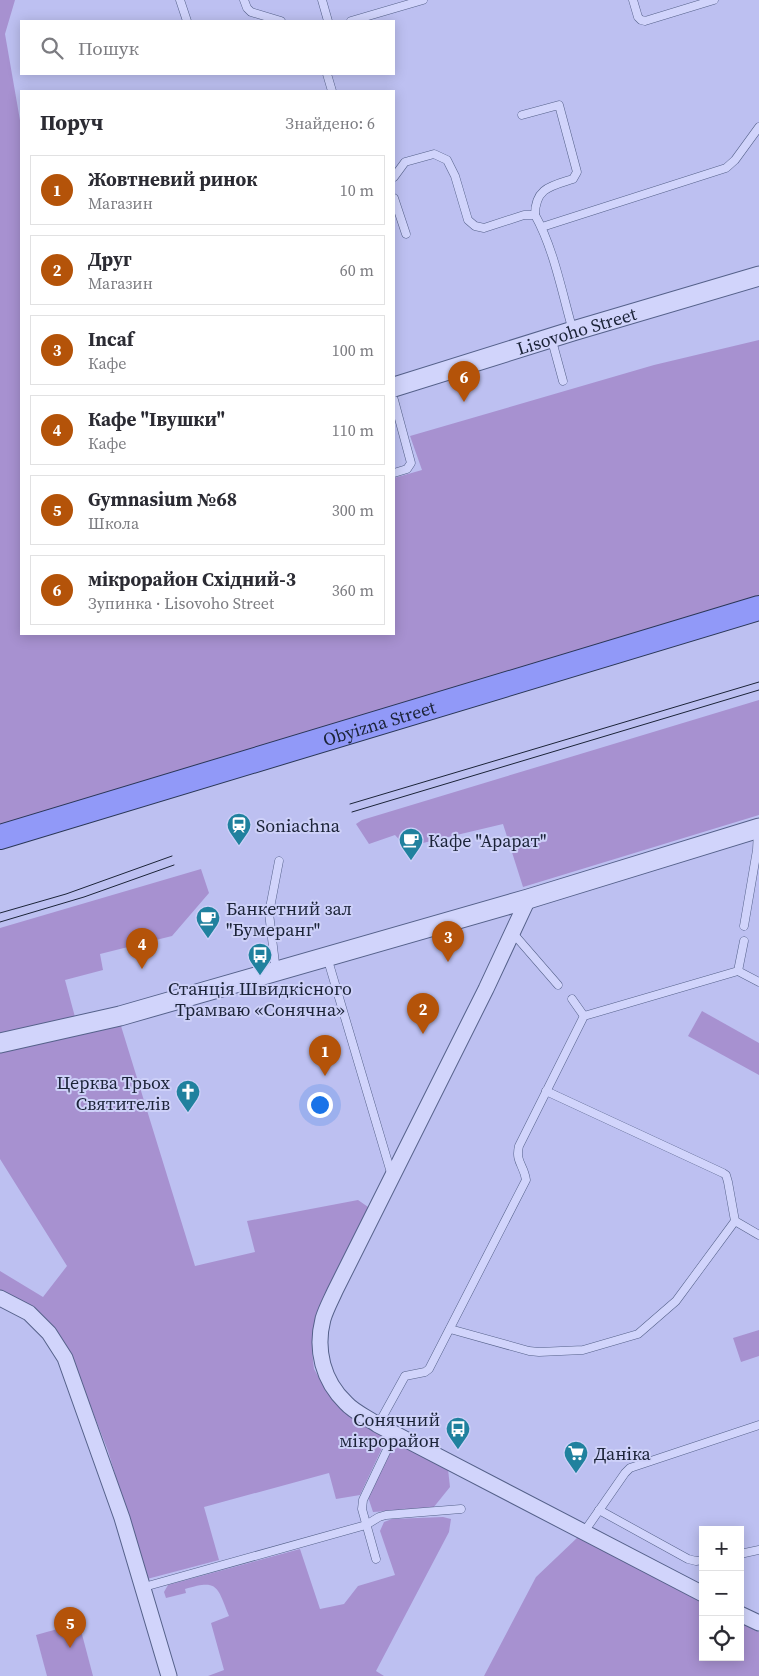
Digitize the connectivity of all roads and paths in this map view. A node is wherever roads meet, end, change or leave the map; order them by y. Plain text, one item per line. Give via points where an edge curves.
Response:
1 (180, 0) edge
2 (244, 0) edge
3 (322, 0) edge
4 (423, 0) edge
5 (633, 0) edge
6 (714, 0) edge
7 (187, 20) edge
8 (278, 20) edge
9 (328, 20) edge
10 (354, 20) edge
11 (327, 75) edge
12 (332, 90) edge
13 (522, 115) dead end
14 (759, 127) edge
15 (395, 176) edge
16 (395, 201) edge
17 (535, 215) junction
18 (542, 227) junction
19 (406, 234) dead end
20 (759, 276) edge
21 (572, 331) junction
22 (551, 337) junction
23 (563, 381) dead end
24 (395, 387) edge
25 (395, 404) edge
26 (395, 472) edge
27 (759, 608) edge
28 (759, 828) edge
29 (0, 837) edge
30 (279, 861) dead end
31 (528, 899) junction
32 (744, 926) dead end
33 (512, 932) junction
34 (744, 941) dead end
35 (327, 957) junction
36 (738, 971) junction
37 (276, 972) junction
38 (759, 982) edge
39 (558, 985) dead end
40 (572, 999) dead end
41 (584, 1016) junction
42 (0, 1043) edge
43 (546, 1091) junction
44 (392, 1176) junction
45 (735, 1221) junction
46 (759, 1235) edge
47 (0, 1298) edge
48 (450, 1329) junction
49 (378, 1425) junction
50 (759, 1425) edge
51 (395, 1433) junction
52 (461, 1509) dead end
53 (599, 1510) junction
54 (366, 1525) junction
55 (584, 1532) junction
56 (759, 1550) edge
57 (744, 1553) edge
58 (376, 1559) dead end
59 (699, 1561) edge
60 (144, 1587) junction
61 (699, 1592) edge
62 (744, 1616) edge
63 (759, 1623) edge
64 (169, 1676) edge

1 - 7 lane
2 - 8 lane via 251,12
3 - 9 lane
4 - 10 lane
5 - 6 lane via 638,17 645,21
11 - 12 lane
13 - 17 lane via 559,105 576,172 573,179 546,188 538,196
14 - 18 lane via 726,168
15 - 17 lane via 405,162 434,154 448,160 468,220 475,226 484,228 524,215
16 - 19 lane
17 - 18 lane
18 - 21 lane
20 - 21 street, Lisovoho Street
21 - 22 street, Lisovoho Street
22 - 23 lane
22 - 24 street, Lisovoho Street
25 - 26 lane via 410,463 407,469
27 - 29 main road, Obyizna Street
28 - 31 street
28 - 32 lane
30 - 37 lane via 269,913
31 - 33 street
31 - 35 street
33 - 39 lane
33 - 44 street
34 - 36 lane
35 - 37 street
35 - 44 lane
36 - 38 lane
36 - 41 lane
37 - 42 street via 120,1016
40 - 41 lane
41 - 43 lane
43 - 45 lane via 726,1175
43 - 48 lane via 519,1146 517,1155 526,1180
44 - 49 street via 323,1319 319,1351 327,1379 346,1404
45 - 46 lane
45 - 48 lane via 676,1301 638,1334 583,1350 539,1352
47 - 60 street via 29,1313 49,1333 65,1358
48 - 49 lane via 429,1369 405,1376
49 - 51 street
50 - 53 lane via 630,1468
51 - 54 lane via 363,1500
51 - 55 street
52 - 54 lane via 386,1515
53 - 55 lane
53 - 59 lane via 688,1559
54 - 58 lane
54 - 60 lane
55 - 61 street
56 - 57 lane
60 - 64 street
62 - 63 street

